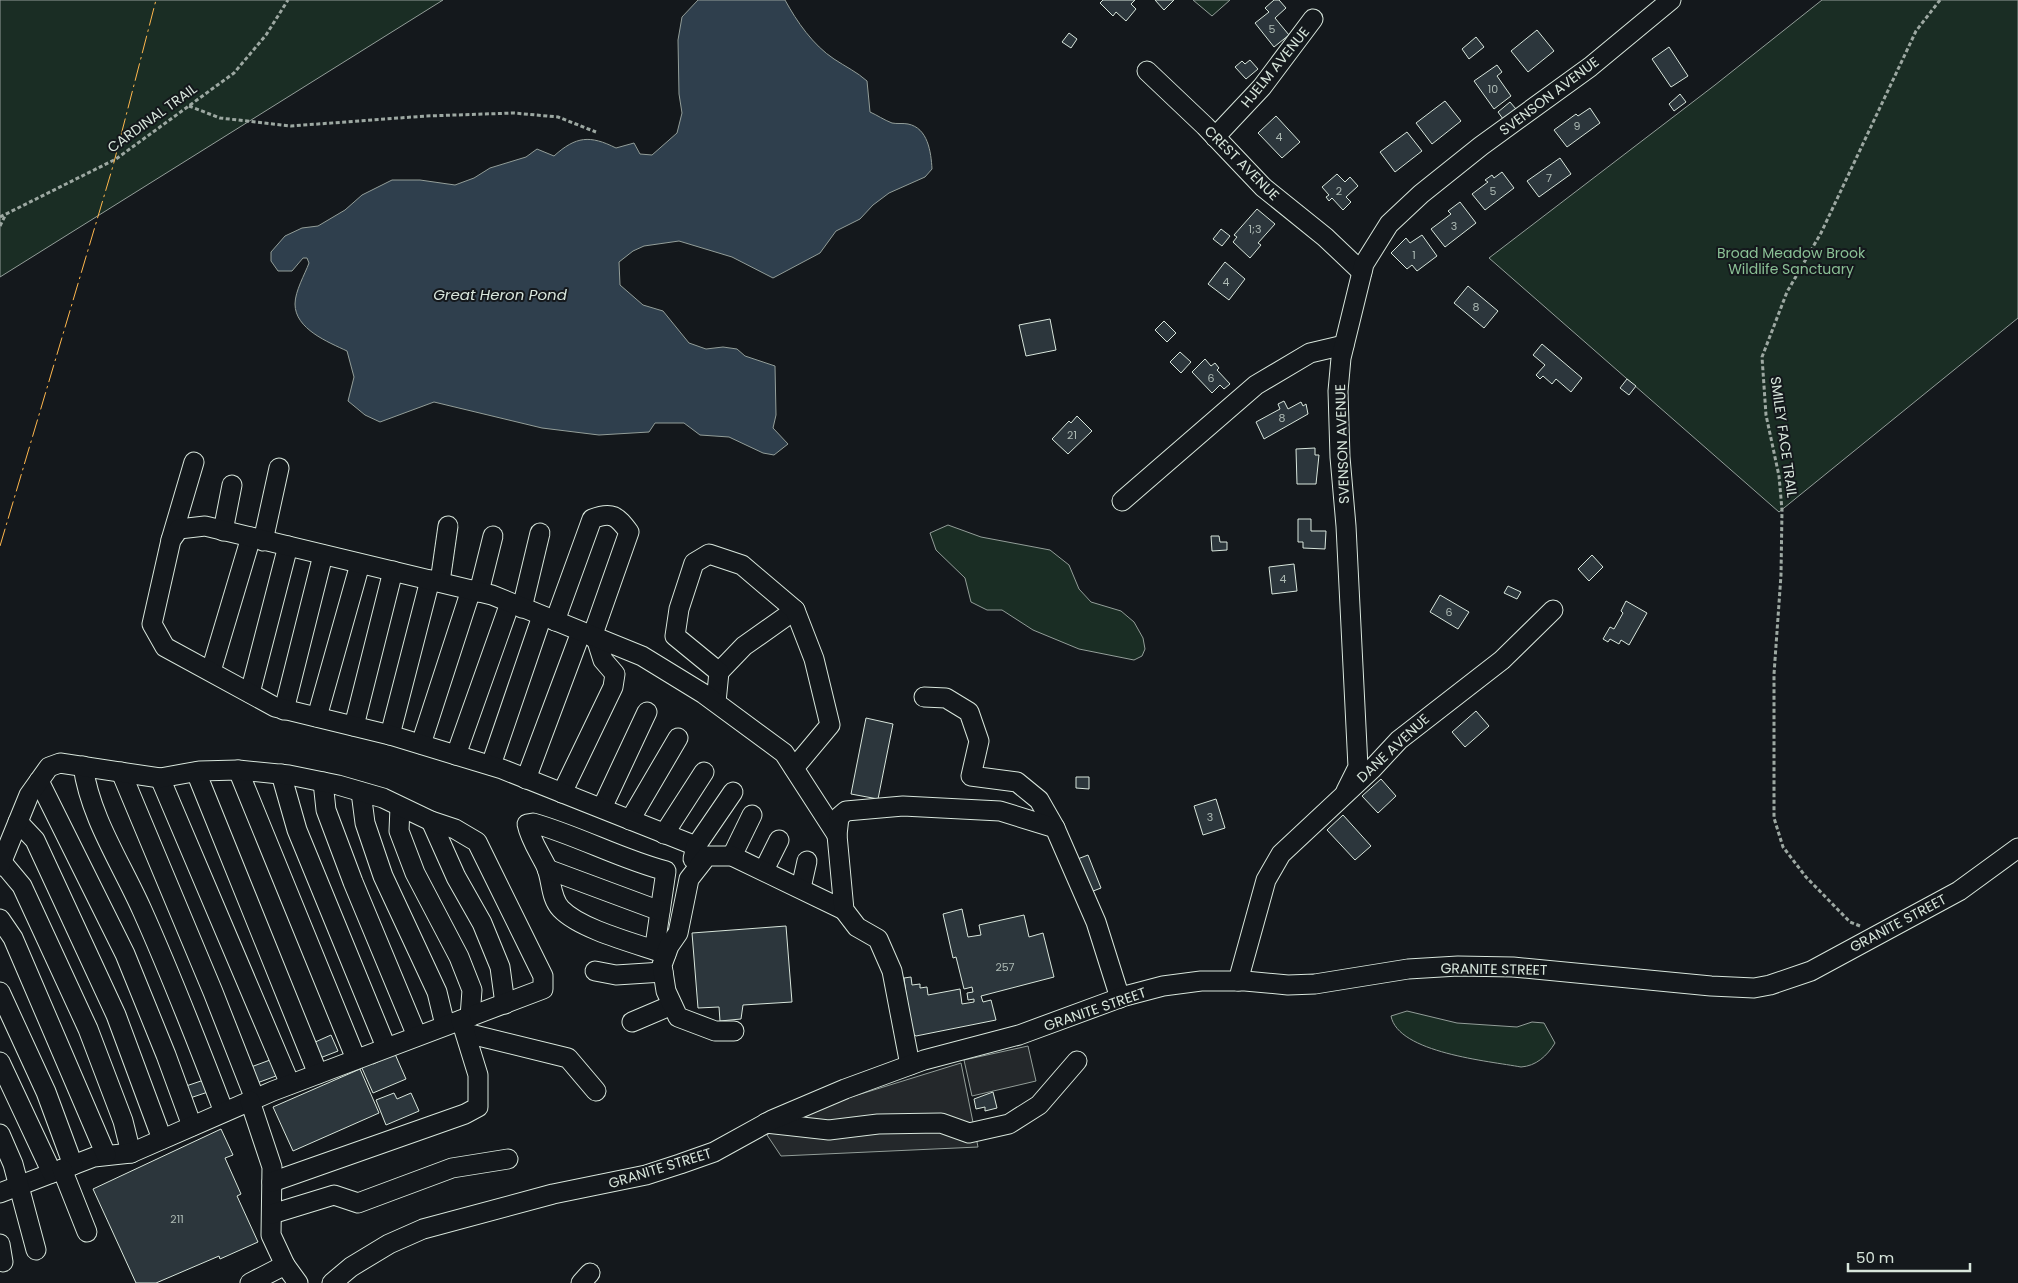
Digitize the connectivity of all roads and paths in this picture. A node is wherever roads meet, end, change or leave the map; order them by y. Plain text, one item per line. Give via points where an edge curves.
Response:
1 (288, 0) edge
2 (1671, 0) edge
3 (1940, 0) edge
4 (1313, 19) dead end
5 (1146, 71) dead end
6 (189, 106) junction
7 (596, 132) dead end
8 (1215, 137) junction
9 (5, 215) junction
10 (0, 217) edge
11 (0, 226) edge
12 (1362, 272) junction
13 (1344, 345) junction
14 (194, 462) dead end
15 (279, 468) dead end
16 (232, 485) dead end
17 (1122, 501) dead end
18 (448, 526) dead end
19 (223, 530) junction
20 (540, 533) dead end
21 (493, 536) dead end
22 (258, 539) junction
23 (170, 540) junction
24 (288, 546) junction
25 (323, 555) junction
26 (360, 564) junction
27 (393, 571) junction
28 (435, 581) junction
29 (475, 591) junction
30 (516, 605) junction
31 (795, 610) junction
32 (1553, 610) dead end
33 (548, 619) junction
34 (590, 636) junction
35 (211, 671) junction
36 (719, 672) junction
37 (250, 693) junction
38 (924, 698) dead end
39 (716, 702) junction
40 (284, 710) junction
41 (647, 712) dead end
42 (317, 717) junction
43 (354, 726) junction
44 (390, 735) junction
45 (678, 738) dead end
46 (421, 744) junction
47 (456, 755) junction
48 (491, 765) junction
49 (83, 766) junction
50 (794, 768) junction
51 (238, 770) junction
52 (121, 772) junction
53 (196, 772) junction
54 (704, 772) dead end
55 (281, 774) junction
56 (160, 778) junction
57 (526, 778) junction
58 (39, 781) junction
59 (323, 782) junction
60 (1346, 791) junction
61 (361, 792) junction
62 (733, 792) dead end
63 (562, 793) junction
64 (400, 807) junction
65 (602, 808) junction
66 (752, 815) dead end
67 (630, 820) junction
68 (431, 821) junction
69 (18, 822) junction
70 (1055, 828) junction
71 (664, 834) junction
72 (836, 835) junction
73 (779, 840) dead end
74 (696, 846) junction
75 (2018, 848) edge
76 (732, 856) junction
77 (807, 861) dead end
78 (1, 864) edge
79 (547, 869) junction
80 (764, 870) junction
81 (689, 879) junction
82 (801, 888) junction
83 (844, 910) junction
84 (660, 911) junction
85 (0, 919) edge
86 (1879, 934) junction
87 (666, 954) junction
88 (595, 971) dead end
89 (663, 972) junction
90 (1238, 981) junction
91 (0, 992) edge
92 (1120, 998) junction
93 (504, 1004) junction
94 (672, 1005) junction
95 (632, 1022) dead end
96 (460, 1024) junction
97 (734, 1031) dead end
98 (417, 1036) junction
99 (386, 1047) junction
100 (356, 1059) junction
101 (1077, 1061) dead end
102 (0, 1062) edge
103 (910, 1065) junction
104 (318, 1074) junction
105 (290, 1084) junction
106 (596, 1091) dead end
107 (253, 1100) junction
108 (224, 1112) junction
109 (766, 1123) junction
110 (192, 1126) junction
111 (0, 1134) edge
112 (162, 1140) junction
113 (131, 1153) junction
114 (106, 1156) junction
115 (508, 1159) dead end
116 (62, 1169) junction
117 (272, 1182) junction
118 (20, 1186) junction
119 (0, 1193) edge
120 (272, 1214) junction
121 (87, 1232) dead end
122 (36, 1250) dead end
123 (286, 1265) junction
124 (250, 1283) edge
125 (298, 1283) edge
126 (332, 1283) edge

1 - 6 path, CARDINAL TRAIL via 266,35 234,73
2 - 12 street, SVENSON AVENUE via 1590,67 1421,194 1389,224
3 - 86 path, SMILEY FACE TRAIL via 1916,31 1821,233 1787,292 1762,358 1766,415 1779,476 1782,510 1774,674 1774,818 1783,847 1806,877 1850,922
4 - 8 street, HJELM AVENUE via 1262,87
5 - 8 street, CREST AVENUE
6 - 7 path via 220,118 291,126 514,113 558,117
6 - 9 path, CARDINAL TRAIL via 116,159
8 - 12 street, CREST AVENUE via 1263,187
9 - 10 path, CARDINAL TRAIL
9 - 11 path
12 - 13 street, SVENSON AVENUE
13 - 17 street via 1310,354 1256,385
13 - 60 street, SVENSON AVENUE via 1338,390 1340,457 1358,767
14 - 23 street
15 - 22 street
16 - 19 street
18 - 28 street
19 - 22 street
19 - 23 street via 205,526 179,529
20 - 30 street
21 - 29 street
22 - 24 street
22 - 35 street
23 - 35 street via 152,624 165,648
24 - 25 street
24 - 37 street
25 - 26 street
25 - 40 street
26 - 27 street
26 - 42 street
27 - 28 street
27 - 43 street
28 - 29 street
28 - 44 street
29 - 30 street
29 - 46 street
30 - 33 street
30 - 47 street
31 - 36 street via 744,646
31 - 36 street via 742,564 710,554 694,563 679,609 675,636
31 - 50 street via 814,659 830,725
32 - 60 street, DANE AVENUE via 1502,660 1399,740
33 - 34 street
33 - 34 street via 592,519 603,514 618,518 629,532
33 - 48 street
34 - 39 street via 642,656
34 - 57 street
34 - 63 street via 615,674 613,687
35 - 37 street
36 - 39 street
37 - 40 street
38 - 70 street via 946,698 970,712 979,742 971,776 1017,782 1038,800
39 - 50 street via 784,752
40 - 42 street
41 - 65 street
42 - 43 street
43 - 44 street
44 - 46 street
45 - 67 street
46 - 47 street
47 - 48 street
48 - 57 street
49 - 52 street
49 - 58 street via 60,762 49,766
49 - 108 street via 93,809 174,985
50 - 72 street
51 - 53 street
51 - 55 street
51 - 100 street
52 - 56 street
52 - 107 street via 213,992
53 - 56 street
53 - 104 street
54 - 71 street
55 - 59 street
55 - 99 street via 297,830
56 - 105 street
57 - 63 street
58 - 69 street via 29,795
58 - 110 street via 125,954
59 - 61 street
59 - 98 street via 326,810
60 - 90 street, DANE AVENUE via 1281,854 1256,912
61 - 64 street
61 - 96 street via 365,823 383,876 437,992
62 - 74 street
63 - 65 street
64 - 68 street
64 - 96 street via 399,831 414,874 459,957 472,990
65 - 67 street
66 - 76 street
67 - 71 street
68 - 93 street via 456,877 482,923 500,968
68 - 93 street via 455,828 477,842 543,976 543,989
69 - 78 street
69 - 112 street via 34,840 100,979
70 - 72 street via 1000,811 903,806 846,811 839,817
70 - 92 street via 1096,922
71 - 74 street
72 - 83 street
73 - 80 street
74 - 81 street
75 - 86 street, GRANITE STREET via 1958,891
76 - 80 street
76 - 81 street via 707,856
77 - 82 street
78 - 113 street via 22,886 76,1002 123,1121
79 - 84 street
79 - 84 street via 527,824 554,829 636,864 666,871
79 - 87 street via 552,893 560,909 588,927
80 - 82 street
81 - 87 street via 678,933
82 - 83 street
83 - 103 street via 857,927 878,939 892,971
84 - 87 street via 656,939
85 - 114 street via 13,938
86 - 90 street, GRANITE STREET via 1810,971 1770,986 1754,988 1513,967 1416,968 1297,985
87 - 89 street
88 - 89 street via 616,975
89 - 94 street
90 - 92 street, GRANITE STREET via 1163,986
91 - 116 street via 46,1092
92 - 103 street, GRANITE STREET via 1019,1035
93 - 96 street
94 - 95 street
94 - 97 street via 678,1016 694,1024 715,1031
96 - 98 street
96 - 106 street via 568,1058
96 - 117 street via 478,1075 478,1107
98 - 99 street
99 - 100 street
100 - 104 street
101 - 109 street via 1040,1105 1009,1124 970,1133 941,1123 878,1124 829,1130
102 - 116 street
103 - 109 street, GRANITE STREET
104 - 105 street
105 - 107 street
107 - 108 street
107 - 117 street via 272,1166
108 - 110 street
109 - 126 street, GRANITE STREET via 714,1152 646,1175 553,1194 423,1229 389,1244
110 - 112 street
111 - 118 street
112 - 113 street
113 - 114 street
114 - 116 street
115 - 120 street via 452,1168 358,1203 334,1195
116 - 118 street
116 - 121 street
117 - 120 street
118 - 119 street
118 - 122 street
120 - 123 street via 271,1235
123 - 124 street
123 - 125 street

